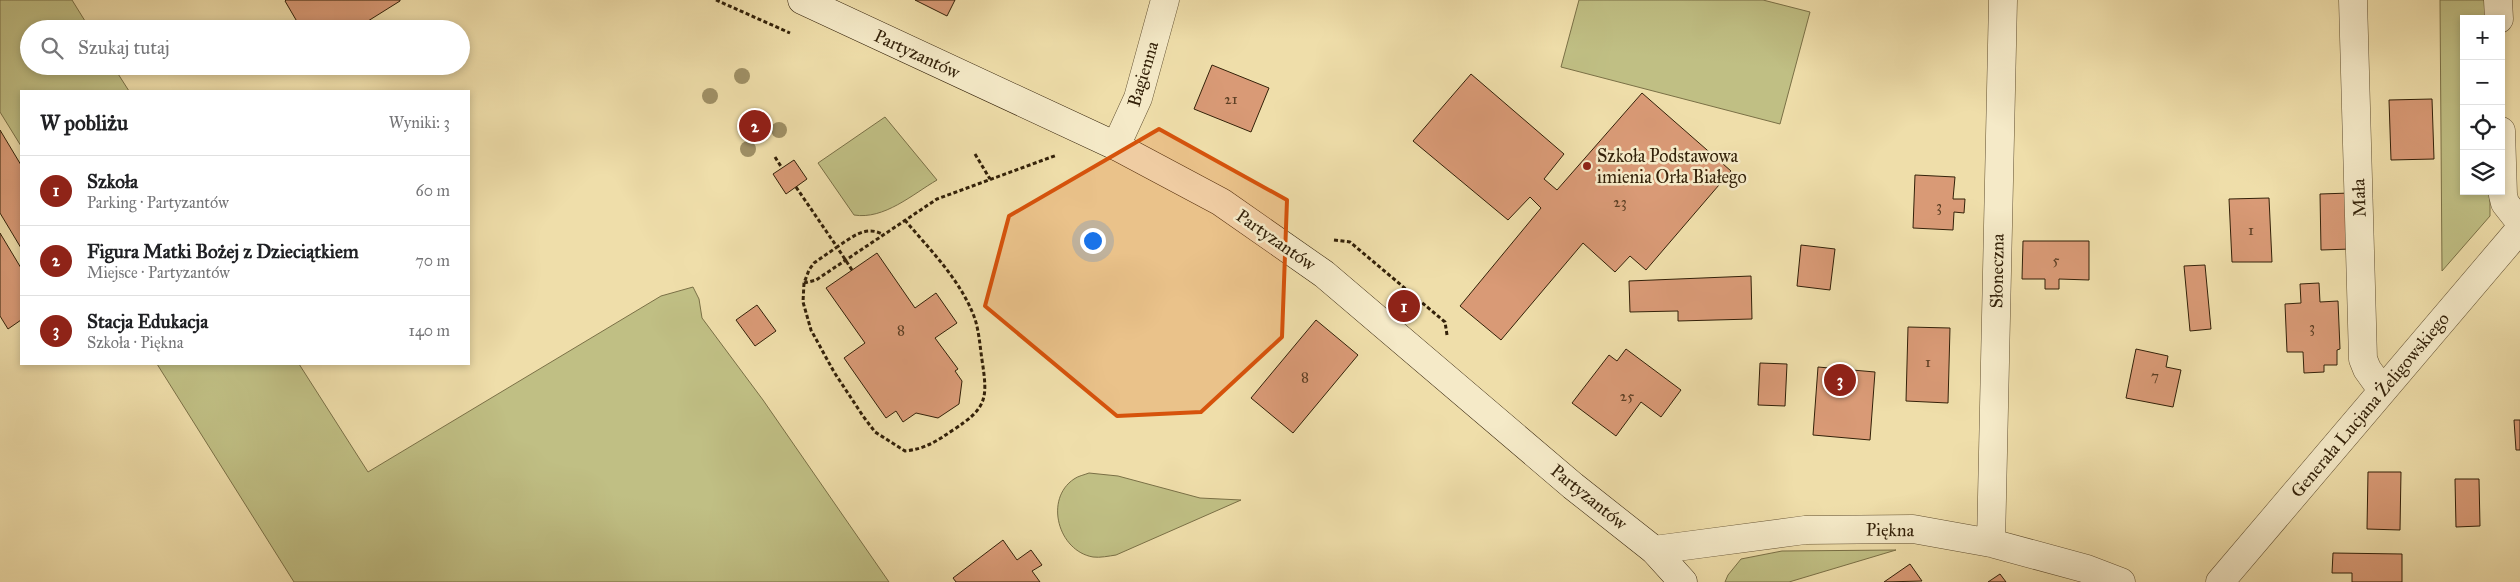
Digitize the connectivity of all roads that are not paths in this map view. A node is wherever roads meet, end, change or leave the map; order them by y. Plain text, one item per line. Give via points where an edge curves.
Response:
1 (802, 0) edge
2 (1165, 0) edge
3 (2003, 0) edge
4 (2353, 0) edge
5 (2498, 0) edge
6 (2499, 15) edge
7 (1116, 146) junction
8 (2502, 150) edge
9 (2520, 222) edge
10 (2520, 229) edge
11 (2382, 390) junction
12 (1991, 543) junction
13 (1654, 550) junction
14 (1683, 582) edge
15 (2121, 582) edge
16 (2220, 582) edge

1 - 7 street, Partyzantów
2 - 7 street, Bagienna via 1138,98
3 - 12 street, Słoneczna
4 - 11 street, Mała via 2363,359
5 - 6 street
7 - 13 street, Partyzantów via 1221,202 1324,274 1573,486
8 - 9 street via 2503,196
10 - 11 street, Generała Lucjana Żeligowskiego
11 - 16 street, Generała Lucjana Żeligowskiego
12 - 13 street, Piękna via 1913,529 1805,530
12 - 15 street, Piękna
13 - 14 street, Partyzantów

